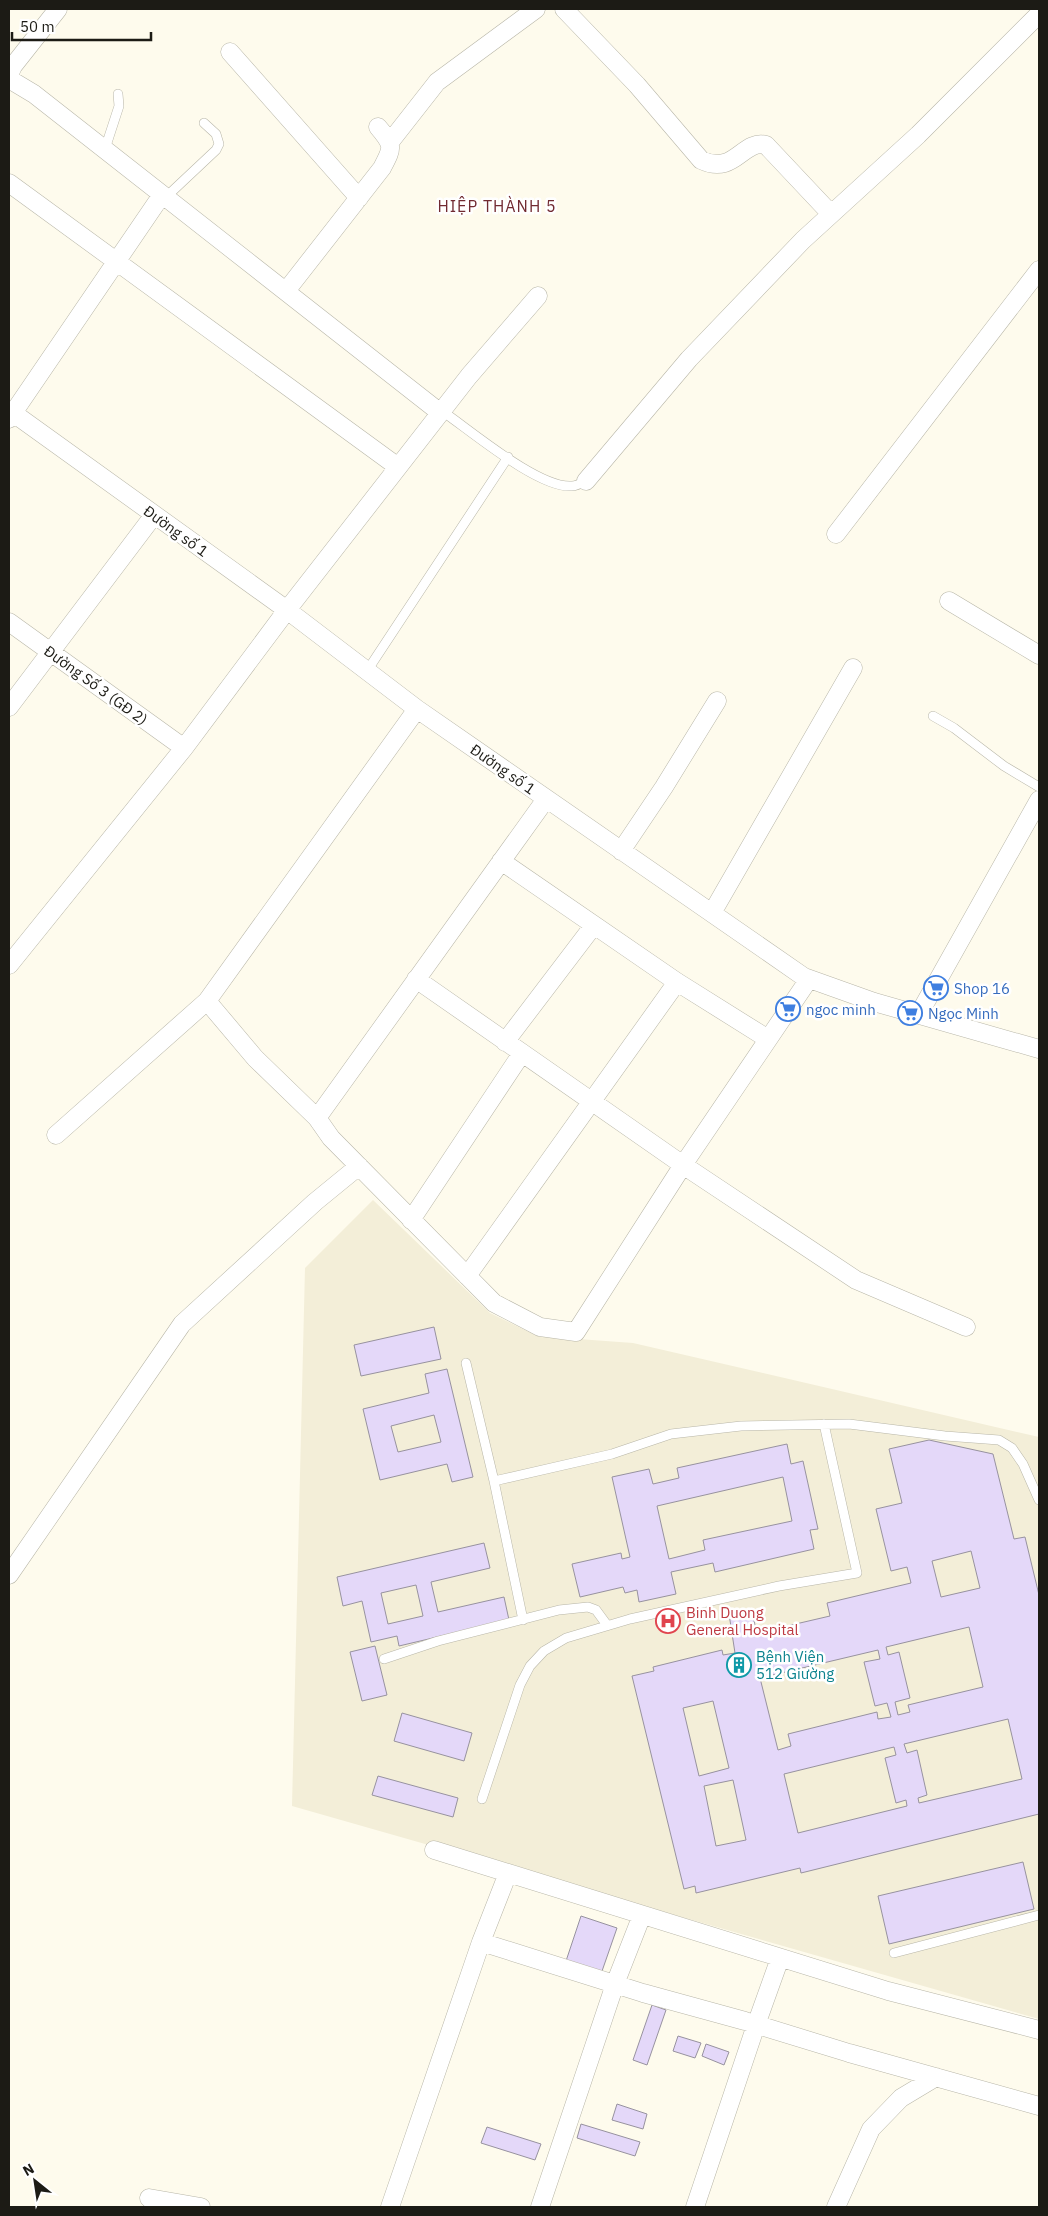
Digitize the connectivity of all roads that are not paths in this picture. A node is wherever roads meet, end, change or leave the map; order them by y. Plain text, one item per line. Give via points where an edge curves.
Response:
1 (58, 9) edge
2 (536, 9) edge
3 (564, 9) edge
4 (1039, 14) edge
5 (230, 52) dead end
6 (9, 75) edge
7 (9, 79) edge
8 (118, 94) dead end
9 (204, 123) dead end
10 (378, 127) dead end
11 (390, 142) junction
12 (104, 149) junction
13 (9, 183) edge
14 (166, 197) junction
15 (359, 198) junction
16 (831, 214) junction
17 (116, 263) junction
18 (1039, 270) edge
19 (286, 291) junction
20 (538, 296) dead end
21 (442, 411) junction
22 (10, 414) edge
23 (508, 457) junction
24 (398, 467) junction
25 (586, 481) joint
26 (154, 515) junction
27 (836, 534) dead end
28 (948, 601) dead end
29 (287, 610) junction
30 (9, 622) edge
31 (51, 653) junction
32 (1039, 655) edge
33 (853, 668) dead end
34 (367, 671) junction
35 (717, 701) dead end
36 (9, 707) edge
37 (417, 709) junction
38 (933, 716) dead end
39 (184, 748) junction
40 (1039, 787) edge
41 (546, 799) junction
42 (1039, 800) edge
43 (620, 850) junction
44 (502, 861) junction
45 (712, 913) junction
46 (594, 925) junction
47 (9, 965) edge
48 (416, 979) junction
49 (809, 979) junction
50 (677, 982) junction
51 (207, 1001) junction
52 (919, 1014) junction
53 (768, 1039) junction
54 (505, 1042) junction
55 (1039, 1049) edge
56 (522, 1053) junction
57 (592, 1102) junction
58 (316, 1118) junction
59 (56, 1135) dead end
60 (683, 1164) junction
61 (359, 1166) junction
62 (411, 1220) junction
63 (467, 1276) junction
64 (966, 1327) dead end
65 (466, 1363) dead end
66 (824, 1424) junction
67 (494, 1481) junction
68 (1039, 1500) edge
69 (9, 1575) edge
70 (523, 1620) junction
71 (607, 1625) junction
72 (384, 1660) dead end
73 (482, 1799) dead end
74 (434, 1850) dead end
75 (508, 1873) junction
76 (642, 1915) junction
77 (1039, 1915) edge
78 (481, 1942) junction
79 (894, 1952) dead end
80 (780, 1958) junction
81 (615, 1984) junction
82 (756, 2025) junction
83 (1039, 2030) edge
84 (936, 2077) junction
85 (1039, 2106) edge
86 (149, 2198) dead end
87 (201, 2207) edge
88 (390, 2207) edge
89 (540, 2207) edge
90 (695, 2207) edge
91 (836, 2207) edge

1 - 6 street
2 - 11 street via 437,82
3 - 16 street via 637,85 701,160 712,165 727,162 752,146 766,146
4 - 16 street via 918,135
5 - 15 street
7 - 12 street via 34,94
8 - 12 lane via 119,106
9 - 14 lane via 216,134 219,144 216,150
10 - 11 street
11 - 15 street via 392,149 382,168
12 - 14 street
13 - 17 street
14 - 17 street via 157,202
14 - 19 street
15 - 19 street
16 - 25 street via 689,359
17 - 22 street
17 - 24 street
18 - 27 street
19 - 21 street
20 - 21 street
21 - 23 lane
21 - 24 street
22 - 26 street, Đường số 1
23 - 25 lane via 536,476 559,485 573,486
23 - 34 lane
24 - 29 street
26 - 29 street, Đường số 1
26 - 31 street
28 - 32 street
29 - 34 street, Đường số 1
29 - 39 street
30 - 31 street, Đường Số 3 (GĐ 2)
31 - 36 street
31 - 39 street, Đường Số 3 (GĐ 2)
33 - 45 street
34 - 37 street, Đường số 1
35 - 43 street via 664,787
37 - 41 street, Đường số 1
37 - 51 street
38 - 40 lane
39 - 47 street
41 - 43 street, Đường số 1
41 - 44 street
42 - 52 street
43 - 45 street, Đường số 1
44 - 46 street
44 - 48 street
45 - 49 street, Đường số 1
46 - 50 street
46 - 54 street
48 - 54 street
48 - 58 street
49 - 52 street, Đường số 1
49 - 53 street
50 - 53 street
50 - 57 street
51 - 58 street via 256,1058
51 - 59 street
52 - 55 street, Đường số 1
53 - 60 street
54 - 56 street
56 - 57 street
56 - 62 street
57 - 60 street
57 - 63 street
58 - 61 street
60 - 63 street via 576,1332 540,1327 494,1302
60 - 64 street via 856,1280
61 - 62 street
61 - 69 street via 182,1324
62 - 63 street
65 - 67 lane
66 - 67 lane via 741,1426 671,1434 612,1454
66 - 68 lane via 999,1440 1012,1448 1023,1464
66 - 71 lane via 857,1573 779,1586
67 - 70 lane
70 - 71 lane via 560,1610 588,1607 596,1610
70 - 72 lane via 438,1641
71 - 73 lane via 566,1638 544,1651 530,1666 520,1685
74 - 75 street
75 - 76 street
75 - 78 street
76 - 80 street
76 - 81 street
77 - 79 lane
78 - 81 street
78 - 88 street
80 - 82 street
80 - 83 street via 888,1991
81 - 82 street
81 - 89 street
82 - 84 street
82 - 90 street
84 - 85 street
84 - 91 street via 902,2098 871,2129
86 - 87 street

